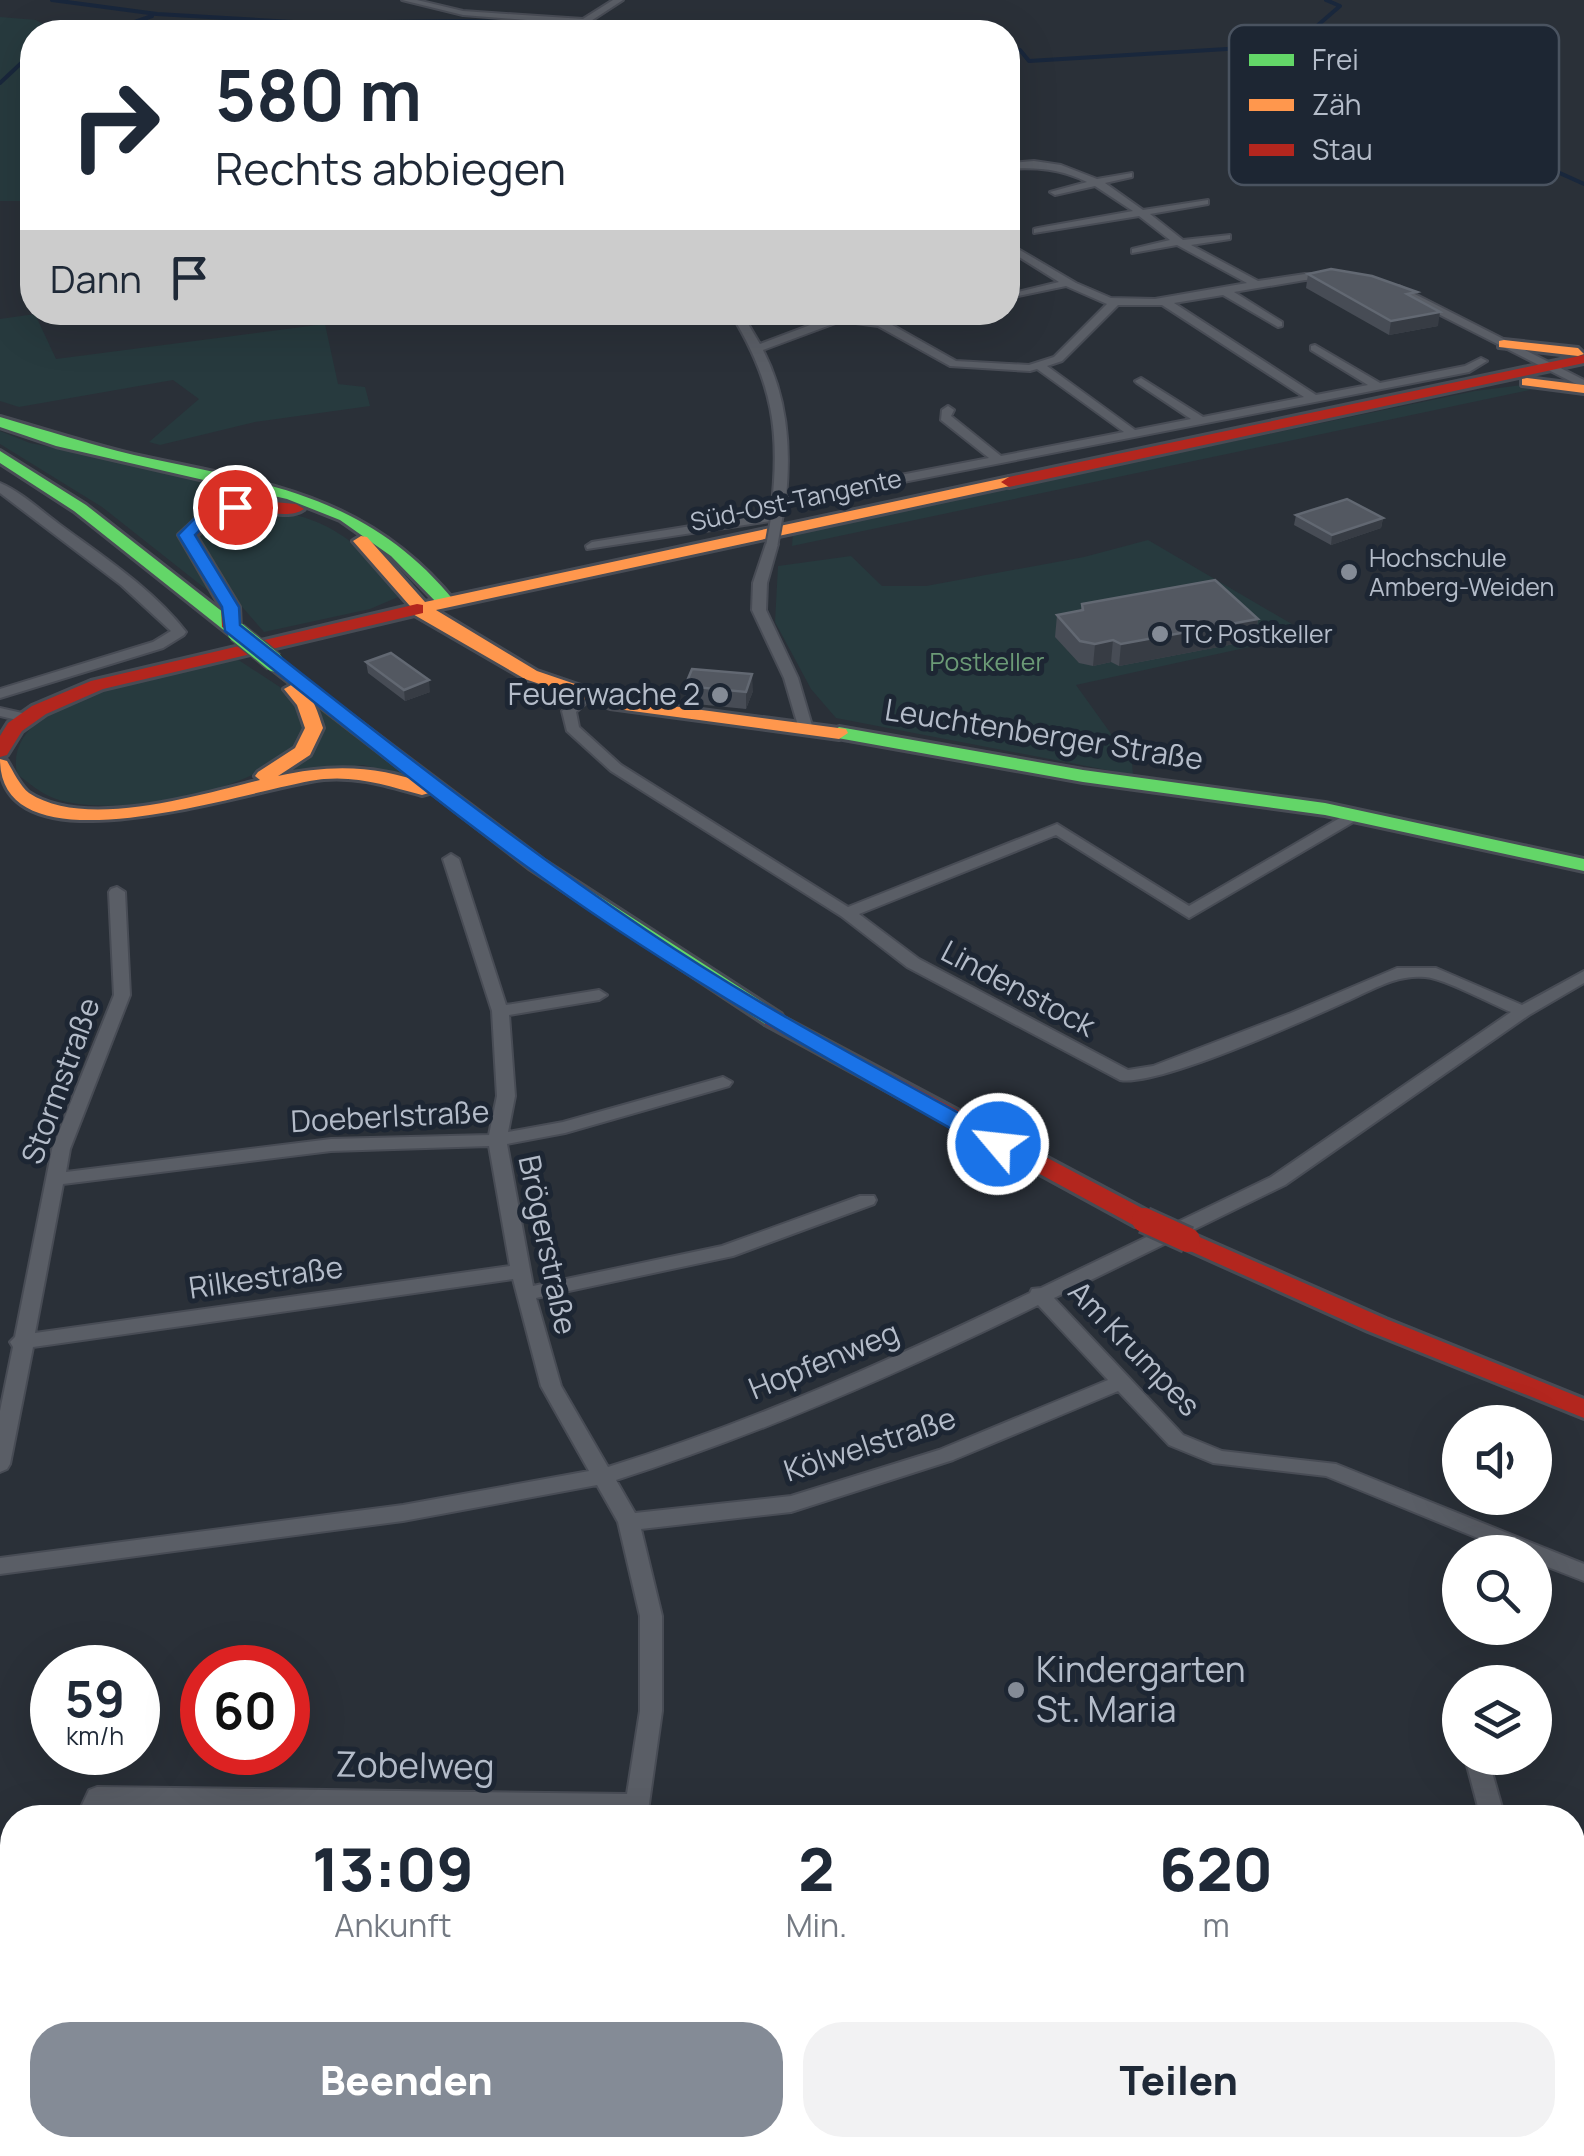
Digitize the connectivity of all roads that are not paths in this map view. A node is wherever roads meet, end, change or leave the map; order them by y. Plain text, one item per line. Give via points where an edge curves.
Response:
1 (406, 0) edge
2 (619, 0) edge
3 (556, 20) edge
4 (586, 20) edge
5 (1058, 153) dead end
6 (1048, 164) junction
7 (1020, 165) edge
8 (1128, 175) dead end
9 (1096, 183) junction
10 (1055, 192) dead end
11 (1204, 202) dead end
12 (1146, 212) junction
13 (1038, 231) dead end
14 (1226, 236) dead end
15 (1180, 242) junction
16 (1136, 251) dead end
17 (1020, 256) edge
18 (1345, 277) edge
19 (1071, 282) junction
20 (1253, 282) junction
21 (1384, 284) edge
22 (1221, 289) junction
23 (1022, 294) dead end
24 (1162, 300) junction
25 (1114, 303) junction
26 (1278, 324) dead end
27 (743, 325) edge
28 (814, 325) edge
29 (885, 325) edge
30 (1504, 344) junction
31 (758, 348) junction
32 (1316, 348) dead end
33 (1584, 356) edge
34 (1481, 360) dead end
35 (1040, 366) junction
36 (1550, 368) junction
37 (1142, 381) dead end
38 (1376, 385) junction
39 (1584, 387) edge
40 (1466, 388) junction
41 (1311, 396) junction
42 (948, 410) dead end
43 (1198, 418) junction
44 (0, 422) edge
45 (1130, 432) junction
46 (0, 456) edge
47 (996, 457) junction
48 (0, 487) edge
49 (778, 509) junction
50 (592, 546) dead end
51 (422, 574) junction
52 (537, 583) junction
53 (421, 608) junction
54 (447, 614) junction
55 (349, 624) junction
56 (234, 629) junction
57 (280, 666) junction
58 (0, 694) edge
59 (586, 696) junction
60 (0, 712) edge
61 (26, 718) junction
62 (806, 728) junction
63 (0, 751) edge
64 (0, 765) edge
65 (213, 798) junction
66 (1355, 815) junction
67 (475, 820) junction
68 (451, 859) dead end
69 (1584, 865) edge
70 (117, 892) dead end
71 (847, 913) junction
72 (1584, 976) edge
73 (598, 995) dead end
74 (500, 1010) junction
75 (1523, 1011) junction
76 (724, 1082) dead end
77 (497, 1140) junction
78 (54, 1179) junction
79 (867, 1200) dead end
80 (520, 1271) junction
81 (525, 1294) junction
82 (1039, 1294) junction
83 (20, 1342) junction
84 (1119, 1383) junction
85 (1584, 1409) edge
86 (0, 1464) edge
87 (605, 1476) junction
88 (629, 1522) junction
89 (0, 1566) edge
90 (1584, 1573) edge
91 (1482, 1775) edge
92 (94, 1805) edge
93 (404, 1805) edge
94 (636, 1805) edge
95 (1490, 1805) edge

1 - 3 street via 463,13
2 - 4 street
5 - 6 street
6 - 7 street
6 - 9 street
8 - 9 street
9 - 10 street
9 - 12 street
11 - 12 street
12 - 13 street
12 - 15 street
14 - 15 street
15 - 16 street
15 - 20 street
17 - 19 street
18 - 20 street
19 - 23 street
19 - 25 street
20 - 22 street
21 - 30 street
22 - 24 street
22 - 26 street
24 - 25 street
24 - 41 street
25 - 35 street via 1058,359
27 - 31 street
28 - 31 street
29 - 35 street via 954,364
30 - 33 main road
30 - 36 street
31 - 49 street via 777,397
32 - 38 street
33 - 36 main road, Süd-Ost-Tangente
34 - 38 street via 1470,368
35 - 45 street
36 - 39 street
36 - 40 main road, Süd-Ost-Tangente
37 - 43 street
38 - 41 street
39 - 40 main road via 1524,382
40 - 52 main road, Süd-Ost-Tangente
41 - 43 street
42 - 47 street via 945,417
43 - 45 street
44 - 51 main road, Leuchtenberger Straße via 82,450 296,494 360,523
45 - 47 street
46 - 56 main road via 80,508
47 - 49 street
48 - 58 street via 119,576 179,632 158,645
49 - 50 street
49 - 62 street, bridge via 760,610
51 - 52 main road via 463,584
51 - 54 main road, Leuchtenberger Straße
52 - 54 main road, Süd-Ost-Tangente
53 - 54 main road, Süd-Ost-Tangente
53 - 55 main road, Süd-Ost-Tangente
53 - 56 main road via 371,550 340,528 297,509 251,504 204,518 187,535 230,607
54 - 55 main road
54 - 59 main road, Leuchtenberger Straße via 499,657
55 - 61 main road, Süd-Ost-Tangente via 97,685
56 - 57 main road, bridge
57 - 65 main road via 312,716 310,739 291,762
57 - 67 main road
59 - 62 main road, Leuchtenberger Straße via 661,712
59 - 71 street, Lindenstock via 568,720 616,768
60 - 61 street
61 - 63 main road
62 - 66 main road, Leuchtenberger Straße
64 - 65 main road via 2,777 21,796 86,816 144,814
65 - 67 main road via 302,776 366,773 397,778
66 - 69 main road, Leuchtenberger Straße
66 - 71 street via 1189,913 1056,829
67 - 85 main road, bridge via 641,936 810,1041 1144,1220
68 - 74 street, Brögerstraße
70 - 78 street, Stormstraße via 122,995
71 - 75 street, Lindenstock via 913,963 1126,1076 1157,1071 1397,972 1430,972
72 - 75 street, Hopfenweg
73 - 74 street
74 - 77 street, Brögerstraße via 506,1096
75 - 82 street, Hopfenweg via 1278,1181
76 - 77 street, Doeberlstraße
77 - 78 street, Doeberlstraße via 331,1145
77 - 80 street, Brögerstraße
78 - 83 street, Stormstraße
79 - 81 street via 726,1252
80 - 81 street, Brögerstraße
80 - 83 street, Rilkestraße
81 - 87 street, Brögerstraße via 551,1386
82 - 84 street, Am Krumpes
82 - 87 street, Hopfenweg via 834,1392
83 - 86 street, Stormstraße
84 - 88 street, Kölwelstraße via 946,1456 791,1504
84 - 90 street, Am Krumpes via 1176,1440 1220,1458 1330,1469
87 - 88 street, Brögerstraße
87 - 89 street, Hopfenweg via 403,1513
88 - 94 street, Brögerstraße via 651,1616 651,1712
91 - 95 street
92 - 93 street, Zobelweg via 97,1797

